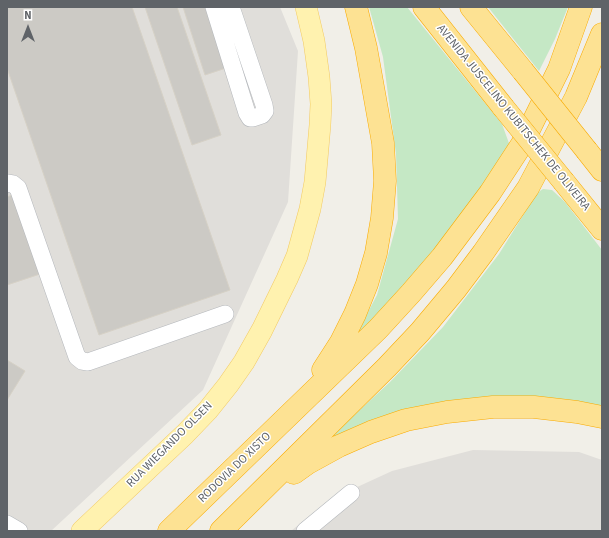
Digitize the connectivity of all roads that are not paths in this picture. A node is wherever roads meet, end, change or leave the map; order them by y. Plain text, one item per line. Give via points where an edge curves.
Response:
1 (306, 7) edge
2 (356, 7) edge
3 (424, 7) edge
4 (471, 7) edge
5 (581, 7) edge
6 (223, 8) edge
7 (602, 34) edge
8 (250, 64) junction
9 (234, 70) junction
10 (602, 170) edge
11 (7, 183) edge
12 (602, 229) edge
13 (225, 314) dead end
14 (301, 404) junction
15 (602, 417) edge
16 (351, 493) dead end
17 (250, 504) junction
18 (7, 524) edge
19 (19, 531) edge
20 (82, 531) edge
21 (170, 531) edge
22 (222, 531) edge
23 (305, 531) edge

1 - 20 main road, RUA WIEGANDO OLSEN via 314,41 321,104 315,182 297,256 262,330 228,385 186,434
2 - 14 highway via 384,143 385,181 382,218 376,254 355,314 341,342
3 - 12 highway, AVENIDA JUSCELINO KUBITSCHEK DE OLIVEIRA, bridge
4 - 10 highway, bridge
5 - 14 highway via 559,69 537,116 490,193 412,293
6 - 8 lane
6 - 9 lane
7 - 17 highway via 576,97 532,181 484,253 420,332
8 - 9 lane
8 - 9 lane via 264,105 265,111 262,115 250,118 247,114
11 - 13 lane via 18,188 77,357 82,361 88,362
14 - 21 highway, RODOVIA DO XISTO
15 - 17 highway via 534,407 494,407 406,420 339,446
16 - 23 lane
17 - 22 highway
18 - 19 lane

